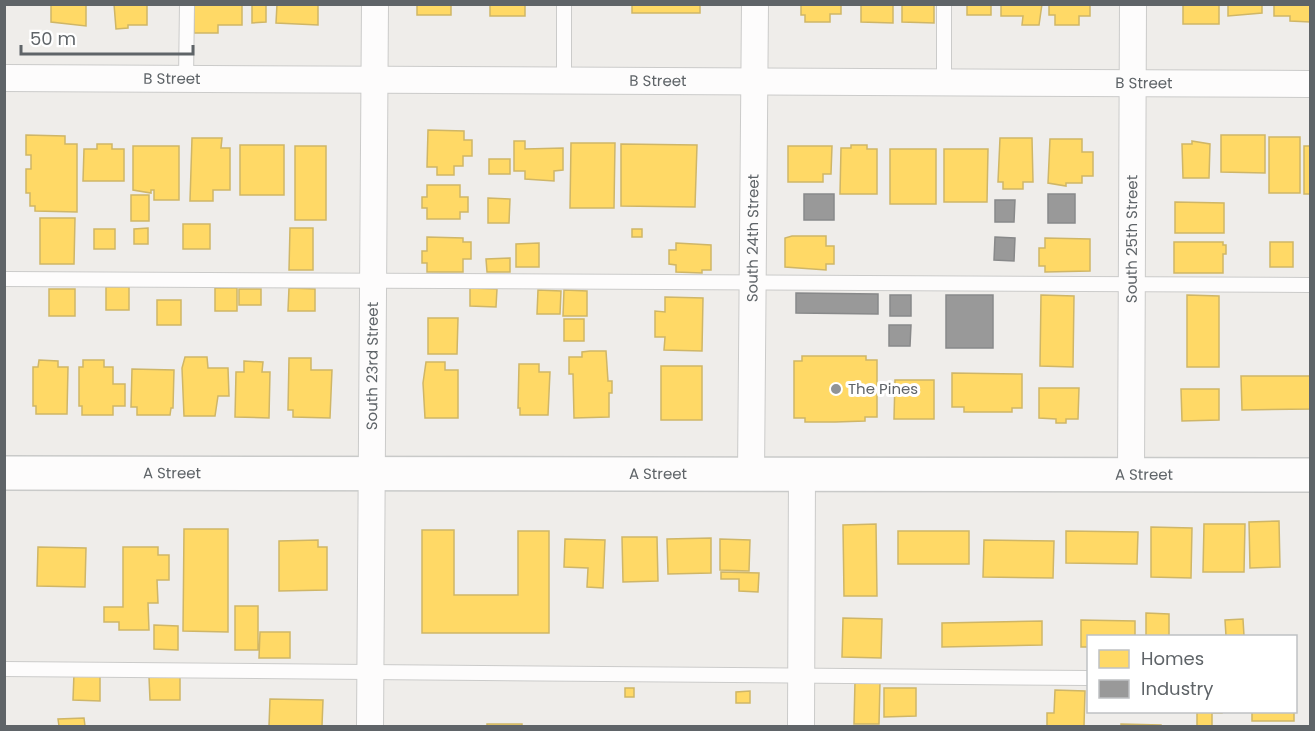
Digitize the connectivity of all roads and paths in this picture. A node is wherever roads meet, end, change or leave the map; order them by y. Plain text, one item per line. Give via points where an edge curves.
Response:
1 (187, 4) edge
2 (375, 4) edge
3 (564, 4) edge
4 (755, 4) edge
5 (944, 4) edge
6 (1133, 4) edge
7 (4, 78) edge
8 (186, 79) junction
9 (375, 81) junction
10 (564, 81) junction
11 (754, 81) junction
12 (944, 82) junction
13 (1133, 83) junction
14 (1311, 84) edge
15 (4, 279) edge
16 (374, 280) junction
17 (752, 282) junction
18 (1131, 284) junction
19 (1311, 285) edge
20 (4, 473) edge
21 (373, 474) junction
22 (751, 474) junction
23 (802, 474) junction
24 (1131, 475) junction
25 (1311, 476) edge
26 (4, 669) edge
27 (371, 672) junction
28 (801, 675) junction
29 (1087, 678) edge
30 (370, 726) edge
31 (801, 726) edge

1 - 8 lane
2 - 9 street, South 23rd Street
3 - 10 lane
4 - 11 street, South 24th Street
5 - 12 lane
6 - 13 street, South 25th Street
7 - 8 street, B Street
8 - 9 street, B Street
9 - 10 street, B Street
9 - 16 street, South 23rd Street
10 - 11 street, B Street
11 - 12 street, B Street
11 - 17 street, South 24th Street
12 - 13 street, B Street
13 - 14 street, B Street
13 - 18 street, South 25th Street
15 - 16 lane
16 - 17 lane
16 - 21 street, South 23rd Street
17 - 18 lane
17 - 22 street, South 24th Street
18 - 19 lane
18 - 24 street, South 25th Street
20 - 21 main road, A Street
21 - 22 main road, A Street
21 - 27 street, South 23rd Street
22 - 23 main road, A Street
23 - 24 main road, A Street
23 - 28 street
24 - 25 main road, A Street
26 - 27 lane
27 - 28 lane
27 - 30 street, South 23rd Street
28 - 29 lane
28 - 31 street

